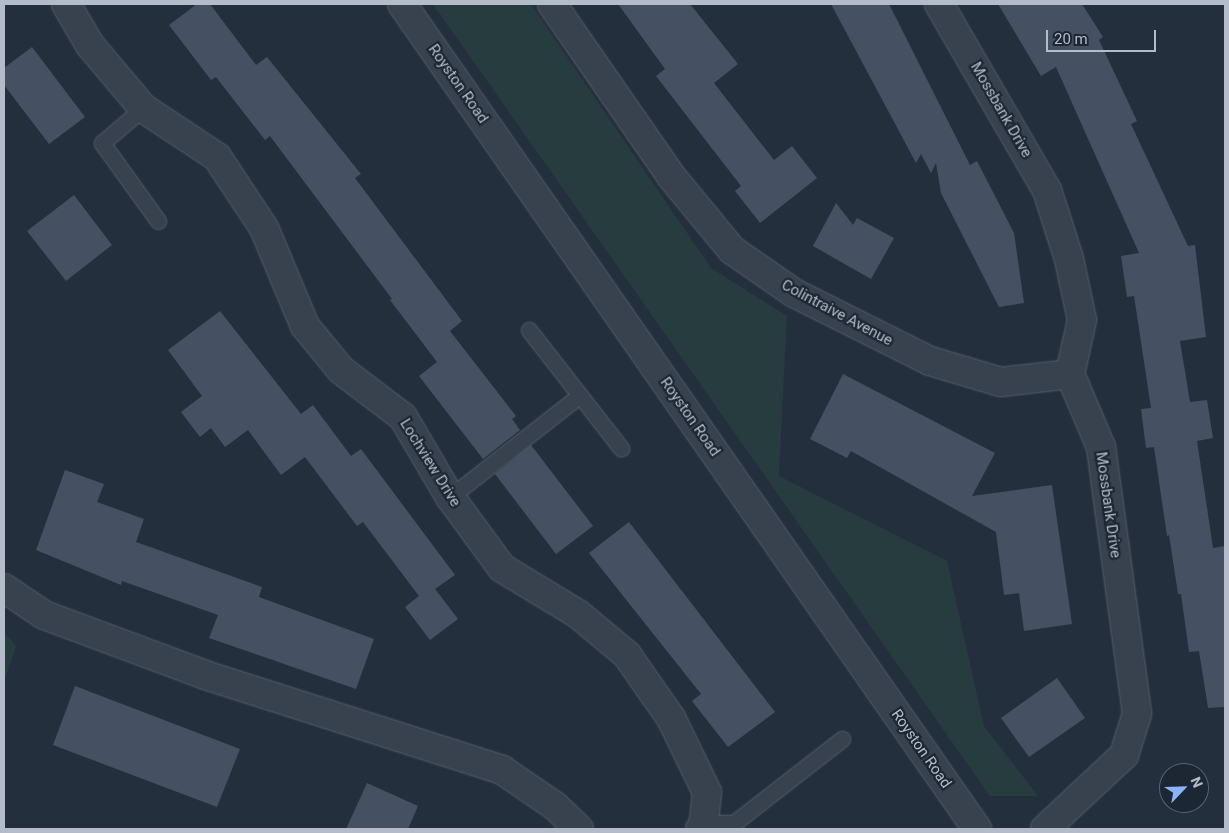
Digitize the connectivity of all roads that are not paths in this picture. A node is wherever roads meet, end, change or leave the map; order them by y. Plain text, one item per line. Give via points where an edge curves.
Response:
1 (66, 4) edge
2 (402, 4) edge
3 (552, 4) edge
4 (938, 4) edge
5 (143, 108) junction
6 (158, 221) dead end
7 (529, 330) dead end
8 (1070, 374) junction
9 (580, 395) junction
10 (621, 448) dead end
11 (450, 497) junction
12 (4, 588) edge
13 (842, 739) dead end
14 (702, 826) edge
15 (579, 829) edge
16 (977, 829) edge
17 (1045, 829) edge

1 - 5 street, Lochview Drive via 90,45
2 - 16 street, Royston Road
3 - 8 street, Colintraive Avenue via 671,176 732,250 794,293 930,361 1001,382
4 - 8 street, Mossbank Drive via 1047,190 1069,259 1082,320
5 - 6 lane via 102,143
5 - 11 street, Lochview Drive via 217,157 264,228 305,326 341,370 403,417
7 - 9 lane
8 - 17 street, Mossbank Drive via 1100,447 1137,714 1124,755
9 - 10 lane
9 - 11 lane
11 - 14 street, Lochview Drive via 502,568 578,614 627,655 671,718 708,792
12 - 15 street via 44,615 205,675 502,770 555,806
13 - 14 lane via 734,823

